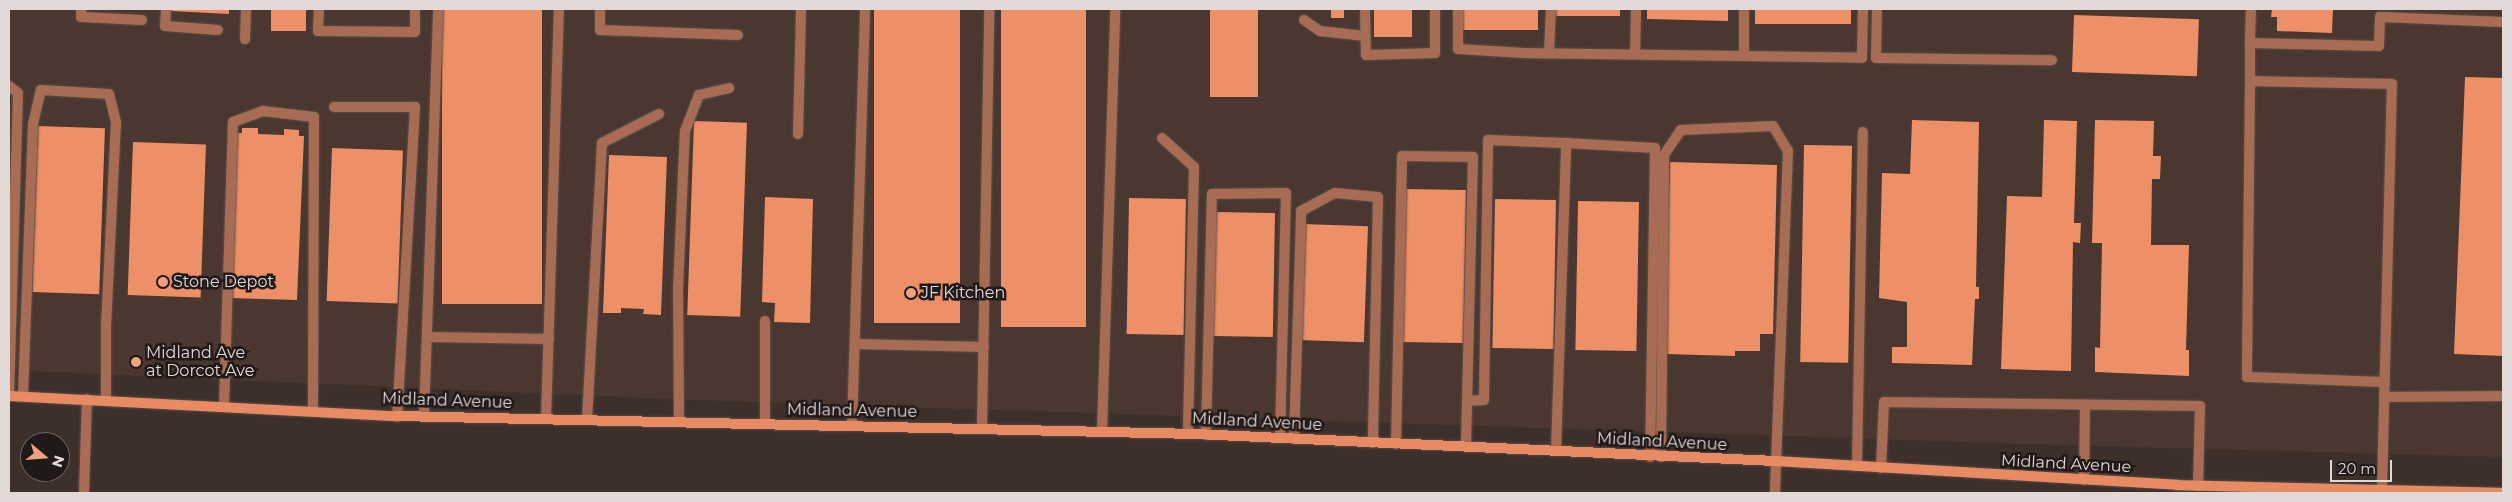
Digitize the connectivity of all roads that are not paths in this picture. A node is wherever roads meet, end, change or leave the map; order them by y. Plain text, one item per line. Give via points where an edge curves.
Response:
1 (81, 9) edge
2 (166, 9) edge
3 (246, 9) edge
4 (319, 9) edge
5 (415, 9) edge
6 (438, 9) edge
7 (559, 9) edge
8 (600, 9) edge
9 (801, 9) edge
10 (865, 9) edge
11 (989, 9) edge
12 (1114, 9) edge
13 (1365, 9) edge
14 (1436, 9) edge
15 (1458, 9) edge
16 (1551, 9) edge
17 (1636, 9) edge
18 (1744, 9) edge
19 (1863, 9) edge
20 (1877, 9) edge
21 (2251, 9) edge
22 (142, 20) dead end
23 (1304, 20) dead end
24 (2503, 22) edge
25 (218, 30) dead end
26 (738, 35) dead end
27 (1365, 36) junction
28 (245, 39) dead end
29 (2250, 43) junction
30 (1549, 53) junction
31 (1635, 54) junction
32 (1744, 56) junction
33 (2052, 60) dead end
34 (2250, 81) junction
35 (9, 86) edge
36 (729, 88) dead end
37 (334, 107) dead end
38 (659, 114) dead end
39 (1863, 132) dead end
40 (798, 134) dead end
41 (1162, 138) dead end
42 (1566, 143) junction
43 (765, 321) dead end
44 (427, 337) junction
45 (549, 339) junction
46 (855, 344) junction
47 (984, 348) junction
48 (2385, 382) junction
49 (9, 396) edge
50 (23, 396) junction
51 (2503, 396) edge
52 (2384, 397) junction
53 (87, 399) junction
54 (106, 400) junction
55 (1466, 400) junction
56 (2085, 405) junction
57 (224, 406) junction
58 (313, 411) junction
59 (397, 416) junction
60 (424, 416) junction
61 (546, 419) junction
62 (587, 420) junction
63 (679, 422) junction
64 (764, 424) junction
65 (852, 426) junction
66 (982, 429) junction
67 (1102, 432) junction
68 (1188, 434) junction
69 (1206, 435) junction
70 (1280, 438) junction
71 (1294, 439) junction
72 (1373, 443) junction
73 (1396, 444) junction
74 (1466, 447) junction
75 (1556, 451) junction
76 (1656, 457) junction
77 (1776, 461) junction
78 (1857, 466) junction
79 (1881, 468) junction
80 (2084, 480) junction
81 (2198, 486) junction
82 (2382, 490) junction
83 (84, 493) edge
84 (1775, 493) edge
85 (2503, 493) edge

1 - 22 street via 81,17
2 - 25 street via 165,26
3 - 28 street
4 - 5 street via 318,31 415,32
6 - 44 street
7 - 45 street
8 - 26 street via 600,30
9 - 40 street
10 - 46 street
11 - 47 street
12 - 67 street
13 - 27 street
14 - 27 street via 1435,53 1366,56
15 - 30 street via 1458,49
16 - 30 street
17 - 31 street
18 - 32 street
19 - 32 street via 1862,58
20 - 33 street via 1876,58
21 - 29 street
23 - 27 street via 1320,31
24 - 29 street via 2380,17 2379,46
29 - 34 street
30 - 31 street
31 - 32 street
34 - 48 street via 2246,377
34 - 48 street via 2392,84
35 - 49 street via 18,93
36 - 63 street via 699,96 685,131 678,289
37 - 59 street via 415,107
38 - 62 street via 602,143
39 - 78 street
41 - 68 street via 1194,167
42 - 55 street via 1488,140 1484,400
42 - 75 street
42 - 76 street via 1656,148
43 - 64 street
44 - 45 street
44 - 60 street
45 - 61 street
46 - 47 street
46 - 65 street
47 - 66 street
48 - 52 street
49 - 50 main road, Midland Avenue
50 - 53 main road, Midland Avenue
50 - 54 street via 33,124 41,90 109,94 116,122 106,323
51 - 52 street
52 - 82 street
53 - 54 main road, Midland Avenue
53 - 83 street
54 - 57 main road, Midland Avenue
55 - 73 street via 1473,157 1402,156
55 - 74 street
56 - 79 street via 1884,402
56 - 80 street
56 - 81 street via 2200,406
57 - 58 main road, Midland Avenue
57 - 58 street via 233,122 263,111 314,117
58 - 59 main road, Midland Avenue
59 - 60 main road, Midland Avenue
60 - 61 main road, Midland Avenue
61 - 62 main road, Midland Avenue
62 - 63 main road, Midland Avenue
63 - 64 main road, Midland Avenue
64 - 65 main road, Midland Avenue
65 - 66 main road, Midland Avenue
66 - 67 main road, Midland Avenue
67 - 68 main road, Midland Avenue
68 - 69 main road, Midland Avenue
69 - 70 main road, Midland Avenue
69 - 70 street via 1212,194 1286,193
70 - 71 main road, Midland Avenue
71 - 72 main road, Midland Avenue
71 - 72 street via 1301,211 1335,193 1378,196
72 - 73 main road, Midland Avenue
73 - 74 main road, Midland Avenue
74 - 75 main road, Midland Avenue
75 - 76 main road, Midland Avenue
76 - 77 main road, Midland Avenue
76 - 77 street via 1664,155 1681,130 1773,126 1788,151
77 - 78 main road, Midland Avenue
77 - 84 street
78 - 79 main road, Midland Avenue
79 - 80 main road, Midland Avenue
80 - 81 main road, Midland Avenue
81 - 82 main road, Midland Avenue
82 - 85 main road, Midland Avenue

